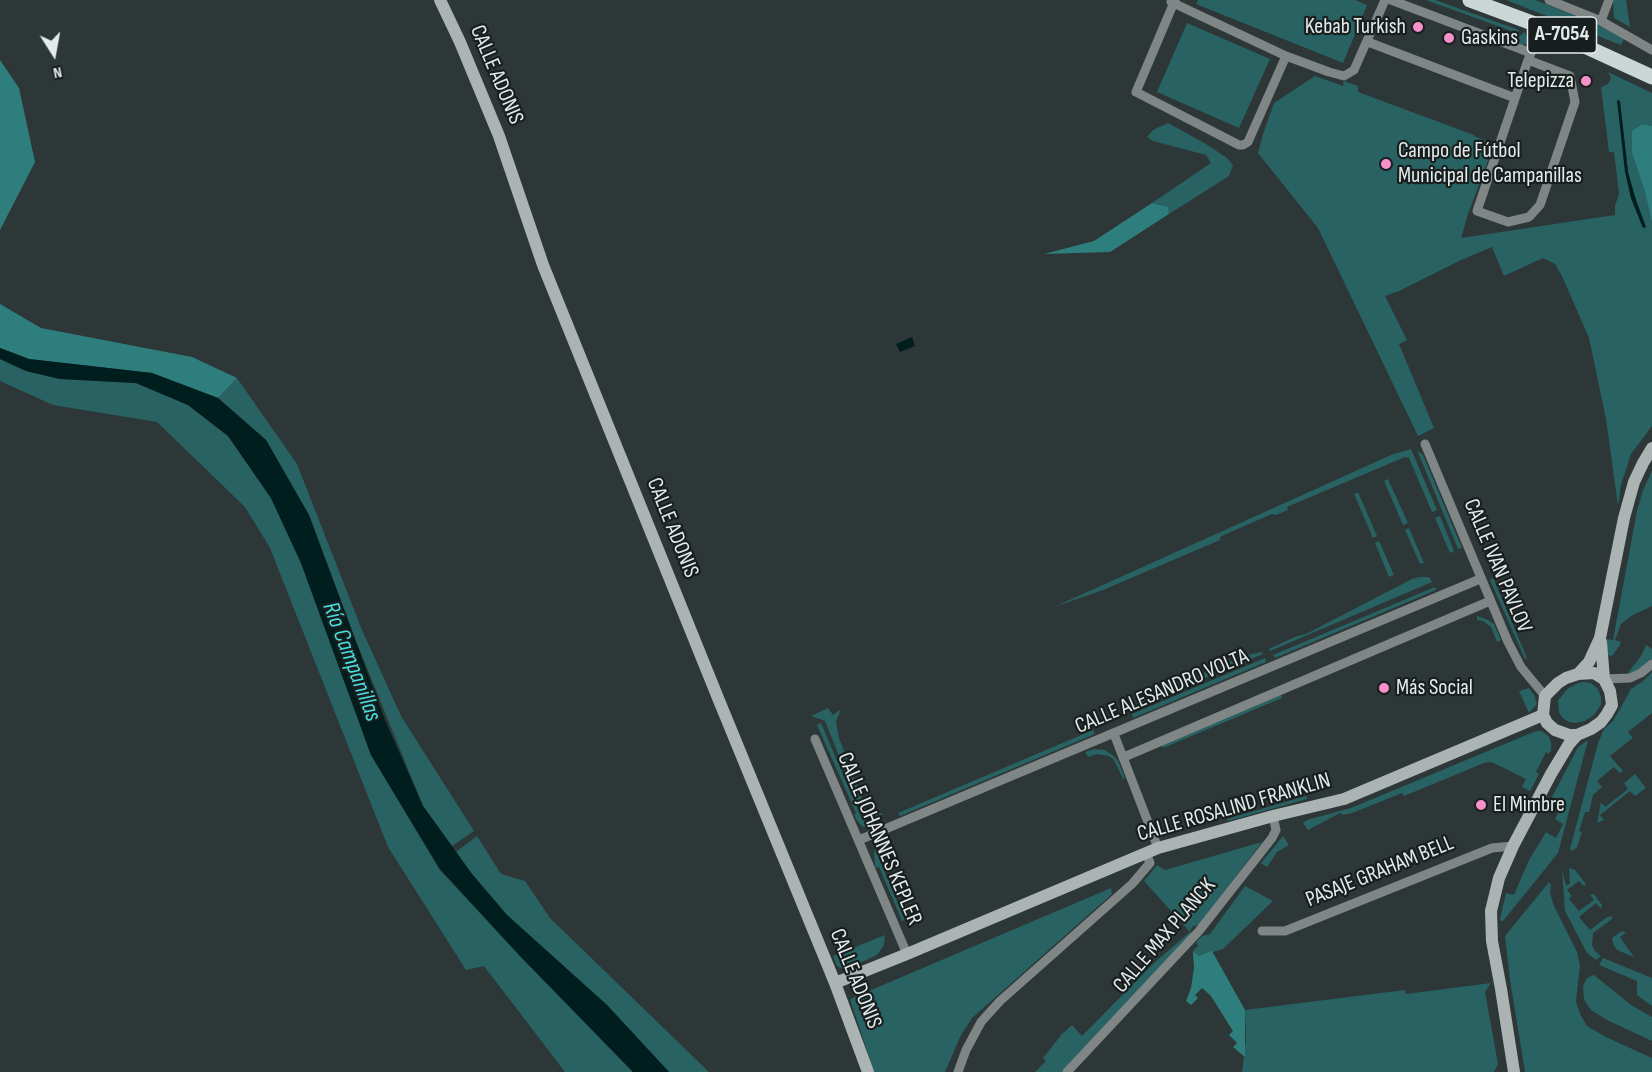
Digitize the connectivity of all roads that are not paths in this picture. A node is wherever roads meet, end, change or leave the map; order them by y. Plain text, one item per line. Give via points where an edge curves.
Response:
1 (440, 0) edge
2 (1385, 0) edge
3 (1391, 0) edge
4 (1470, 0) edge
5 (1549, 0) edge
6 (1609, 0) edge
7 (1173, 1) edge
8 (1601, 21) junction
9 (1543, 27) junction
10 (1368, 42) junction
11 (1652, 50) edge
12 (1286, 56) junction
13 (1530, 56) junction
14 (1652, 77) edge
15 (1515, 99) junction
16 (1425, 444) dead end
17 (1652, 448) edge
18 (1480, 579) junction
19 (1490, 601) junction
20 (1600, 638) junction
21 (1652, 664) edge
22 (1578, 674) junction
23 (1604, 679) junction
24 (1545, 696) junction
25 (1544, 715) junction
26 (1555, 730) junction
27 (1114, 734) junction
28 (1577, 735) junction
29 (815, 739) dead end
30 (1124, 757) junction
31 (1551, 774) junction
32 (1273, 816) junction
33 (859, 840) junction
34 (1513, 846) junction
35 (1152, 851) junction
36 (1262, 931) dead end
37 (907, 954) junction
38 (835, 983) junction
39 (868, 1072) edge
40 (958, 1072) edge
41 (1067, 1072) edge
42 (1514, 1072) edge

1 - 38 street, CALLE ADONIS via 499,136 543,265
2 - 10 street
3 - 13 street
4 - 9 main road, A-7054
5 - 8 street
6 - 8 street
7 - 12 street
7 - 12 street via 1136,92 1239,145 1248,142
8 - 11 street
9 - 13 street
9 - 14 main road, A-7054
10 - 12 street via 1354,70 1344,75
10 - 15 street
13 - 15 street
13 - 15 street via 1570,76 1575,102 1540,205 1529,217 1508,222 1477,211
16 - 18 street, CALLE IVAN PAVLOV
17 - 20 street via 1634,482 1624,518
18 - 19 street, CALLE IVAN PAVLOV
18 - 27 street, CALLE ALESANDRO VOLTA
19 - 24 street, CALLE IVAN PAVLOV via 1521,667
19 - 30 street, CALLE ALESANDRO VOLTA
20 - 22 street via 1589,662
20 - 23 street
21 - 23 street via 1629,678
22 - 23 street via 1594,673
22 - 24 street via 1558,683
23 - 28 street via 1612,705 1601,722
24 - 25 street
25 - 26 street
25 - 32 street, CALLE ROSALIND FRANKLIN via 1360,794
26 - 28 street
26 - 31 street via 1558,744
27 - 30 street
27 - 33 street, CALLE ALESANDRO VOLTA
28 - 31 street
29 - 33 street, CALLE JOHANNES KEPLER
30 - 35 street
31 - 34 street
32 - 35 street, CALLE ROSALIND FRANKLIN
32 - 41 street, CALLE MAX PLANCK via 1276,830 1272,838 1199,931
33 - 37 street, CALLE JOHANNES KEPLER
34 - 36 street, PASAJE GRAHAM BELL via 1492,848 1285,931
34 - 42 street via 1499,878 1491,911 1491,941
35 - 37 street, CALLE ROSALIND FRANKLIN
35 - 40 street via 1150,863 1132,884 1000,1000 981,1022
37 - 38 street, CALLE ROSALIND FRANKLIN
38 - 39 street, CALLE ADONIS

